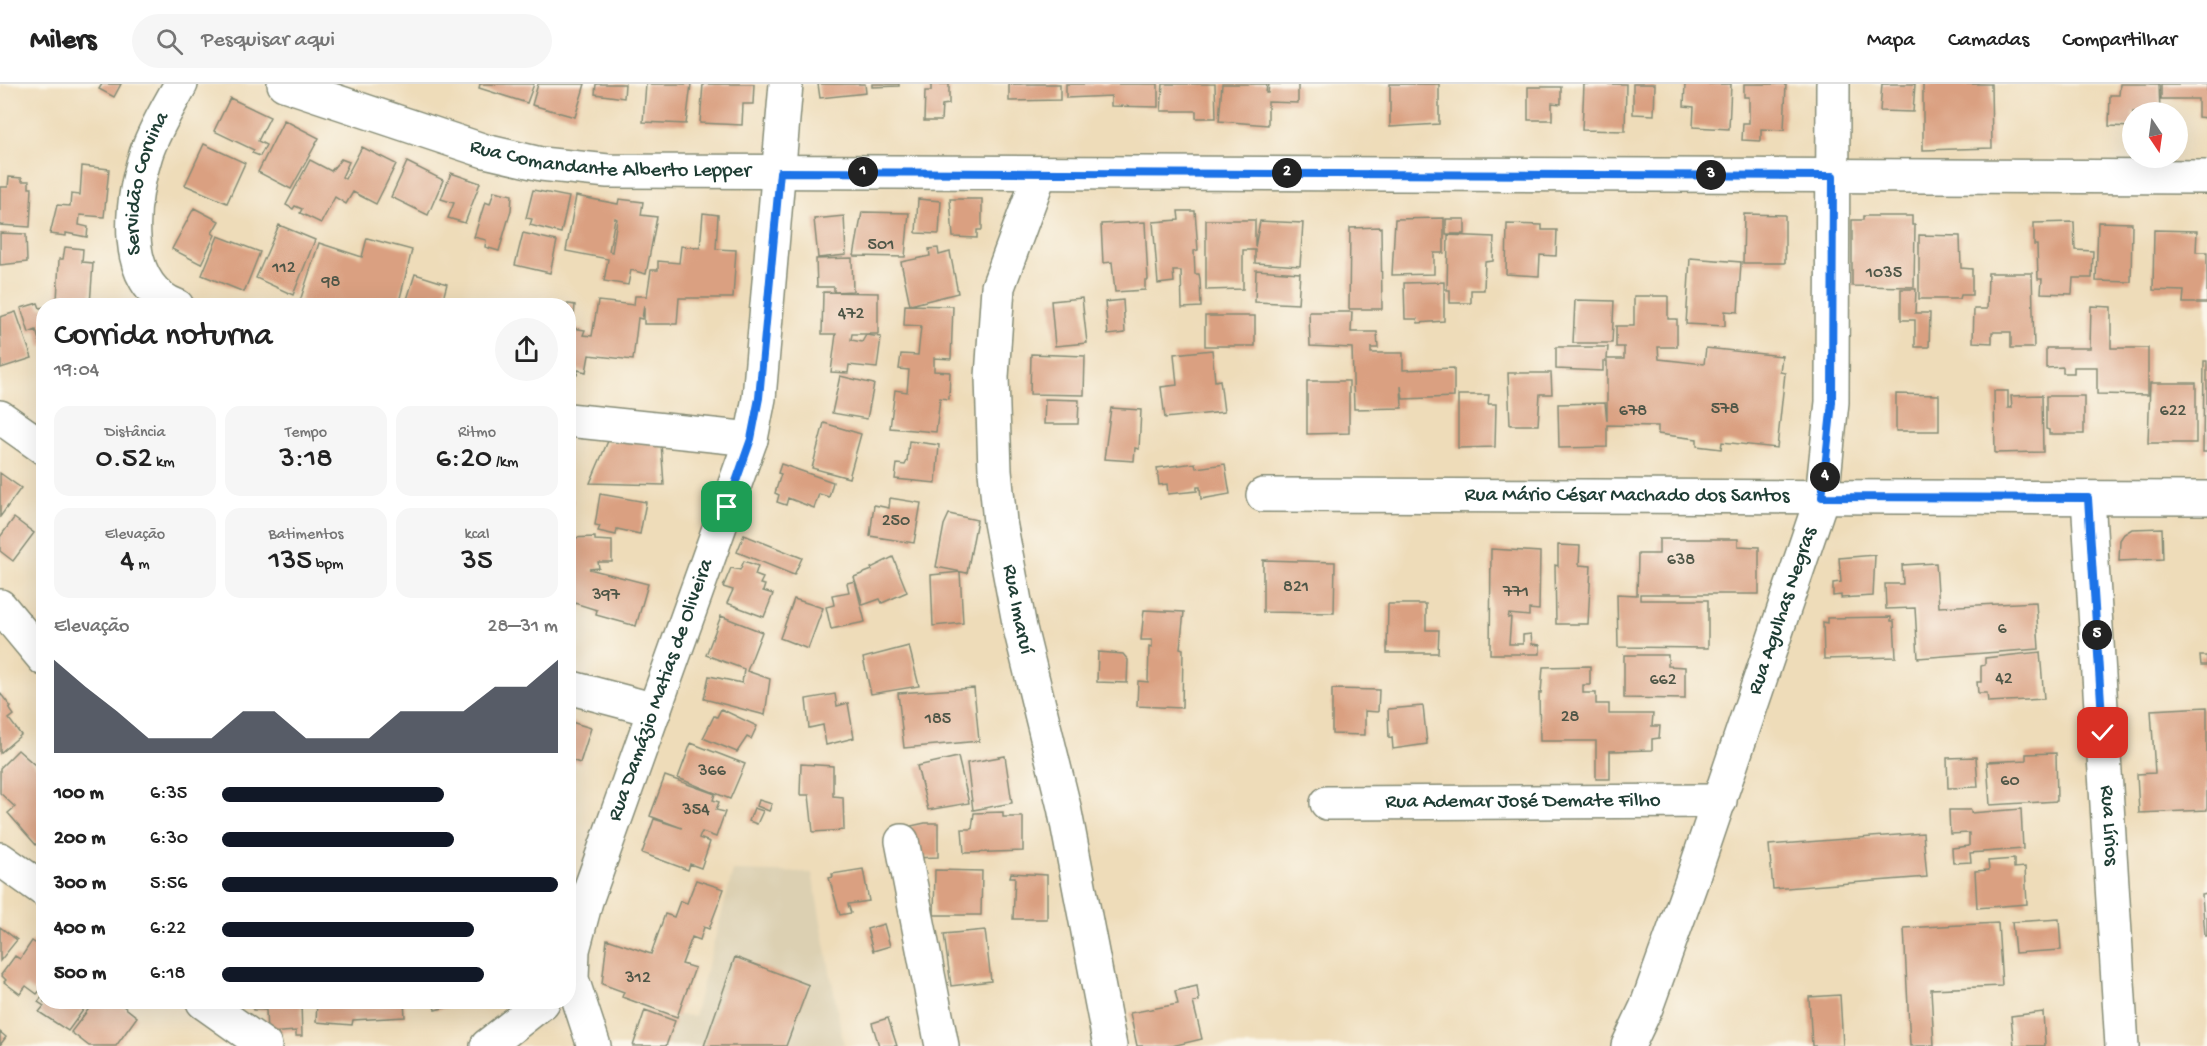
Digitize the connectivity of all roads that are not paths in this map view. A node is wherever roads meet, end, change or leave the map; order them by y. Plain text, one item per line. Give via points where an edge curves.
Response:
1 (181, 84) edge
2 (284, 84) edge
3 (786, 84) edge
4 (1833, 84) edge
5 (331, 92) edge
6 (780, 172) junction
7 (1040, 172) junction
8 (1833, 176) junction
9 (2207, 177) edge
10 (161, 298) edge
11 (0, 417) edge
12 (576, 421) edge
13 (751, 439) junction
14 (36, 442) edge
15 (1263, 495) dead end
16 (1822, 497) junction
17 (2088, 498) junction
18 (2207, 498) edge
19 (0, 606) edge
20 (36, 649) edge
21 (576, 689) edge
22 (655, 710) junction
23 (1720, 801) junction
24 (1327, 803) dead end
25 (902, 841) dead end
26 (0, 859) edge
27 (36, 884) edge
28 (578, 899) edge
29 (576, 919) edge
30 (576, 997) edge
31 (213, 1009) edge
32 (534, 1009) edge
33 (265, 1046) edge
34 (488, 1046) edge
35 (594, 1046) edge
36 (942, 1046) edge
37 (1110, 1046) edge
38 (1628, 1046) edge
39 (2122, 1046) edge

1 - 10 street, Servidão Corvina via 146,153 136,194 133,230 140,269 150,290
2 - 5 street, Rua Comandante Alberto Lepper
3 - 6 street, Rua Damázio Matias de Oliveira
4 - 8 street, Rua Agulhas Negras
5 - 6 street, Rua Comandante Alberto Lepper via 484,151 540,164 608,171
6 - 7 street, Rua Comandante Alberto Lepper
6 - 13 street, Rua Damázio Matias de Oliveira via 759,398
7 - 8 street, Rua Comandante Alberto Lepper
7 - 37 street, Rua Imaruí via 998,287 992,377 995,471 1000,522 1020,628 1064,807
8 - 9 street, Rua Comandante Alberto Lepper
8 - 16 street, Rua Agulhas Negras via 1832,402
11 - 14 street
12 - 13 street
13 - 22 street, Rua Damázio Matias de Oliveira
15 - 16 street, Rua Mário César Machado dos Santos
16 - 17 street, Rua Mário César Machado dos Santos
16 - 23 street, Rua Agulhas Negras
17 - 18 street, Rua Mário César Machado dos Santos
17 - 39 street, Rua Lírios
19 - 20 street
21 - 22 street
22 - 28 street, Rua Damázio Matias de Oliveira
23 - 24 street, Rua Ademar José Demate Filho
23 - 38 street, Rua Agulhas Negras via 1646,1008
25 - 36 street
26 - 27 street
28 - 29 street, Rua Damázio Matias de Oliveira
30 - 35 street, Rua Damázio Matias de Oliveira
31 - 33 street
32 - 34 street

